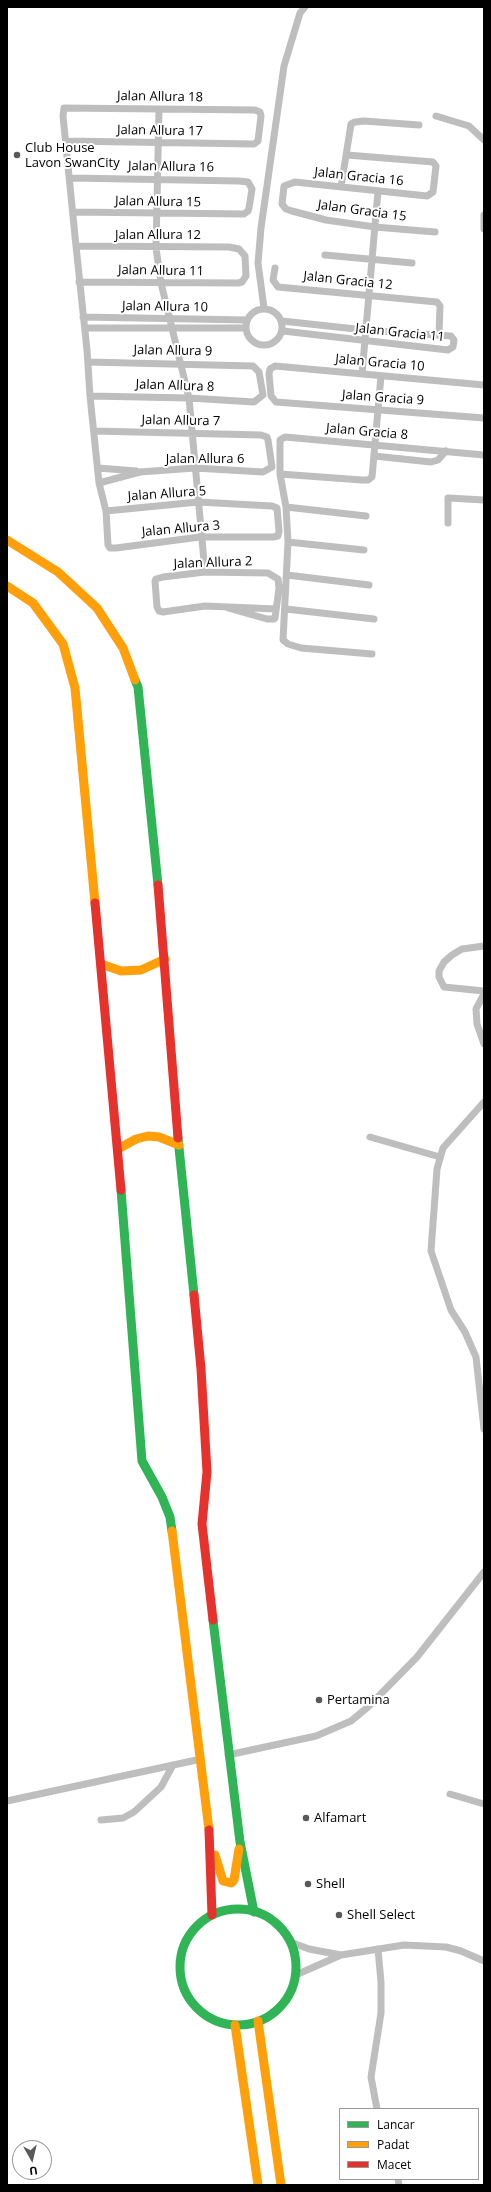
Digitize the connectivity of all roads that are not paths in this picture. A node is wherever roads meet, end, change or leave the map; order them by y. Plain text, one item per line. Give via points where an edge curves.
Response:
1 (305, 7) edge
2 (159, 109) junction
3 (436, 116) dead end
4 (419, 125) dead end
5 (484, 140) edge
6 (66, 141) junction
7 (158, 144) junction
8 (254, 144) joint
9 (347, 155) junction
10 (70, 178) junction
11 (158, 179) junction
12 (341, 187) junction
13 (378, 192) junction
14 (286, 209) joint
15 (73, 212) junction
16 (157, 214) junction
17 (244, 214) joint
18 (484, 214) edge
19 (375, 227) junction
20 (484, 228) edge
21 (435, 232) dead end
22 (76, 246) junction
23 (156, 248) junction
24 (325, 255) dead end
25 (372, 259) junction
26 (412, 263) dead end
27 (275, 268) dead end
28 (80, 282) junction
29 (242, 282) joint
30 (161, 283) junction
31 (369, 296) junction
32 (264, 308) junction
33 (83, 318) junction
34 (169, 320) junction
35 (247, 320) junction
36 (282, 321) junction
37 (85, 328) junction
38 (246, 328) junction
39 (172, 329) junction
40 (366, 330) junction
41 (283, 331) junction
42 (439, 335) junction
43 (364, 342) junction
44 (88, 362) junction
45 (181, 363) junction
46 (362, 374) junction
47 (381, 376) junction
48 (484, 385) edge
49 (90, 396) junction
50 (189, 398) junction
51 (259, 400) joint
52 (279, 403) joint
53 (378, 409) junction
54 (484, 418) edge
55 (94, 431) junction
56 (192, 433) junction
57 (375, 445) junction
58 (446, 451) junction
59 (484, 455) edge
60 (374, 456) junction
61 (98, 468) junction
62 (195, 468) junction
63 (270, 470) joint
64 (140, 472) junction
65 (280, 474) junction
66 (99, 483) junction
67 (484, 500) edge
68 (198, 502) junction
69 (286, 507) junction
70 (106, 511) junction
71 (366, 516) dead end
72 (448, 523) dead end
73 (278, 536) joint
74 (200, 537) junction
75 (7, 540) edge
76 (288, 542) junction
77 (364, 550) dead end
78 (204, 572) junction
79 (288, 575) junction
80 (369, 585) dead end
81 (7, 586) edge
82 (228, 608) junction
83 (276, 609) junction
84 (286, 609) junction
85 (374, 620) dead end
86 (372, 654) dead end
87 (484, 946) edge
88 (165, 959) junction
89 (101, 964) junction
90 (484, 993) edge
91 (484, 1044) edge
92 (484, 1102) edge
93 (370, 1137) dead end
94 (179, 1145) junction
95 (118, 1149) junction
96 (440, 1157) junction
97 (484, 1429) edge
98 (484, 1572) edge
99 (228, 1755) junction
100 (201, 1759) junction
101 (173, 1764) junction
102 (450, 1794) dead end
103 (7, 1801) edge
104 (484, 1804) edge
105 (101, 1820) dead end
106 (240, 1842) junction
107 (211, 1845) junction
108 (254, 1912) junction
109 (212, 1915) junction
110 (293, 1943) junction
111 (378, 1949) junction
112 (341, 1955) junction
113 (484, 1961) edge
114 (298, 1974) junction
115 (258, 2021) junction
116 (235, 2025) junction
117 (377, 2108) edge
118 (258, 2185) edge
119 (281, 2185) edge

1 - 32 street via 300,13 284,66 261,228 258,262
2 - 6 street, Jalan Allura 18 via 64,108
2 - 7 street
2 - 8 street, Jalan Allura 18 via 255,110 260,112 261,116 258,141
3 - 5 street via 469,126
4 - 9 street via 355,122 351,124
6 - 7 street, Jalan Allura 17
6 - 10 street
7 - 8 street, Jalan Allura 17
7 - 11 street
9 - 12 street
9 - 13 street, Jalan Gracia 16 via 433,162 436,166 434,189 427,196
10 - 11 street, Jalan Allura 16
10 - 15 street
11 - 16 street
11 - 17 street, Jalan Allura 16 via 248,182 252,189 249,208
12 - 13 street, Jalan Gracia 16
12 - 14 street, Jalan Gracia 16 via 289,183 284,186 281,197
13 - 19 street
14 - 19 street, Jalan Gracia 15 via 326,220
15 - 16 street, Jalan Allura 15
15 - 22 street
16 - 17 street, Jalan Allura 15
16 - 23 street
18 - 20 street
19 - 21 street, Jalan Gracia 15
19 - 25 street
22 - 23 street, Jalan Allura 12
22 - 28 street
23 - 29 street, Jalan Allura 12 via 239,249 245,256 246,272
23 - 30 street
24 - 25 street
25 - 26 street
25 - 31 street
27 - 31 street, Jalan Gracia 12 via 274,280 278,287
28 - 30 street, Jalan Allura 11
28 - 33 street
29 - 30 street, Jalan Allura 11
30 - 34 street
31 - 40 street
31 - 42 street, Jalan Gracia 12 via 437,302 440,306
32 - 35 street via 251,314
32 - 36 street via 272,310
33 - 34 street, Jalan Allura 10
33 - 37 street
34 - 35 street, Jalan Allura 10
34 - 39 street
35 - 38 street
36 - 40 street, Jalan Gracia 11
36 - 41 street
37 - 39 street, Jalan Allura 10
37 - 44 street
38 - 39 street, Jalan Allura 10
38 - 41 street via 250,339 264,346 279,339
39 - 45 street
40 - 42 street, Jalan Gracia 11
40 - 43 street
41 - 43 street, Jalan Gracia 11
42 - 43 street, Jalan Gracia 11 via 451,336 454,340 452,349
43 - 46 street
44 - 45 street, Jalan Allura 9
44 - 49 street
45 - 50 street
45 - 51 street, Jalan Allura 9 via 253,366 259,372 263,396
46 - 47 street, Jalan Gracia 10
46 - 52 street, Jalan Gracia 10 via 275,366 270,369 269,374 270,396 273,401
47 - 48 street, Jalan Gracia 10
47 - 53 street
49 - 50 street, Jalan Allura 8
49 - 55 street
50 - 51 street, Jalan Allura 8 via 254,402
50 - 56 street
52 - 53 street, Jalan Gracia 9
53 - 54 street, Jalan Gracia 9
53 - 57 street
55 - 56 street, Jalan Allura 7
55 - 61 street
56 - 62 street
56 - 63 street, Jalan Allura 7 via 267,436 272,467
57 - 58 street, Jalan Gracia 8
57 - 60 street
57 - 65 street, Jalan Gracia 8 via 286,437 280,440
58 - 59 street, Jalan Gracia 8
58 - 60 street, Jalan Gracia 8 via 438,460 431,462
60 - 65 street via 373,474 368,480
61 - 64 street, Jalan Allura 6
61 - 66 street
62 - 63 street, Jalan Allura 6 via 263,472
62 - 64 street, Jalan Allura 6
62 - 68 street
64 - 66 street, Jalan Allura 6
65 - 69 street
66 - 70 street
67 - 72 street via 448,498
68 - 70 street, Jalan Allura 5
68 - 73 street, Jalan Allura 5 via 277,508
68 - 74 street
69 - 71 street
69 - 76 street
70 - 74 street, Jalan Allura 3 via 110,548
73 - 74 street, Jalan Allura 3
74 - 78 street
75 - 88 street via 58,572 97,608 123,648 138,688
76 - 77 street
76 - 79 street
78 - 82 street, Jalan Allura 2 via 156,579 154,586 159,611 205,606
78 - 83 street, Jalan Allura 2 via 271,574 278,579
79 - 80 street
79 - 84 street
81 - 89 street via 33,603 63,644 75,688
82 - 83 street
82 - 83 street via 272,620 275,618
84 - 85 street
84 - 86 street via 282,634 283,640 288,644 301,648
87 - 90 street via 462,949 452,955 444,962 438,978 444,987
88 - 89 street via 141,970 121,971
88 - 94 street
89 - 95 street
90 - 91 street via 476,1009 477,1024
92 - 96 street via 451,1137
93 - 96 street
94 - 95 street via 159,1137 148,1136 136,1139
94 - 99 street via 201,1369 207,1472 202,1524
95 - 100 street via 142,1460 170,1517
96 - 97 street via 431,1251 452,1310 476,1357
98 - 99 street via 416,1657 351,1721 316,1736
99 - 106 street
100 - 101 street
100 - 107 street
101 - 103 street
101 - 105 street via 161,1786 134,1812 122,1818
102 - 104 street
106 - 107 street via 234,1880 228,1884 223,1881
106 - 108 street
107 - 109 street
108 - 109 street via 232,1910
108 - 110 street via 267,1917
109 - 116 street via 194,1928 183,1947 179,1968 184,1990 196,2008 213,2020
110 - 112 street
110 - 114 street
111 - 112 street
111 - 113 street via 404,1945 436,1946 461,1950
111 - 117 street via 381,2013 371,2078
112 - 114 street
114 - 115 street via 288,1996 276,2011
115 - 116 street
115 - 119 street
116 - 118 street

